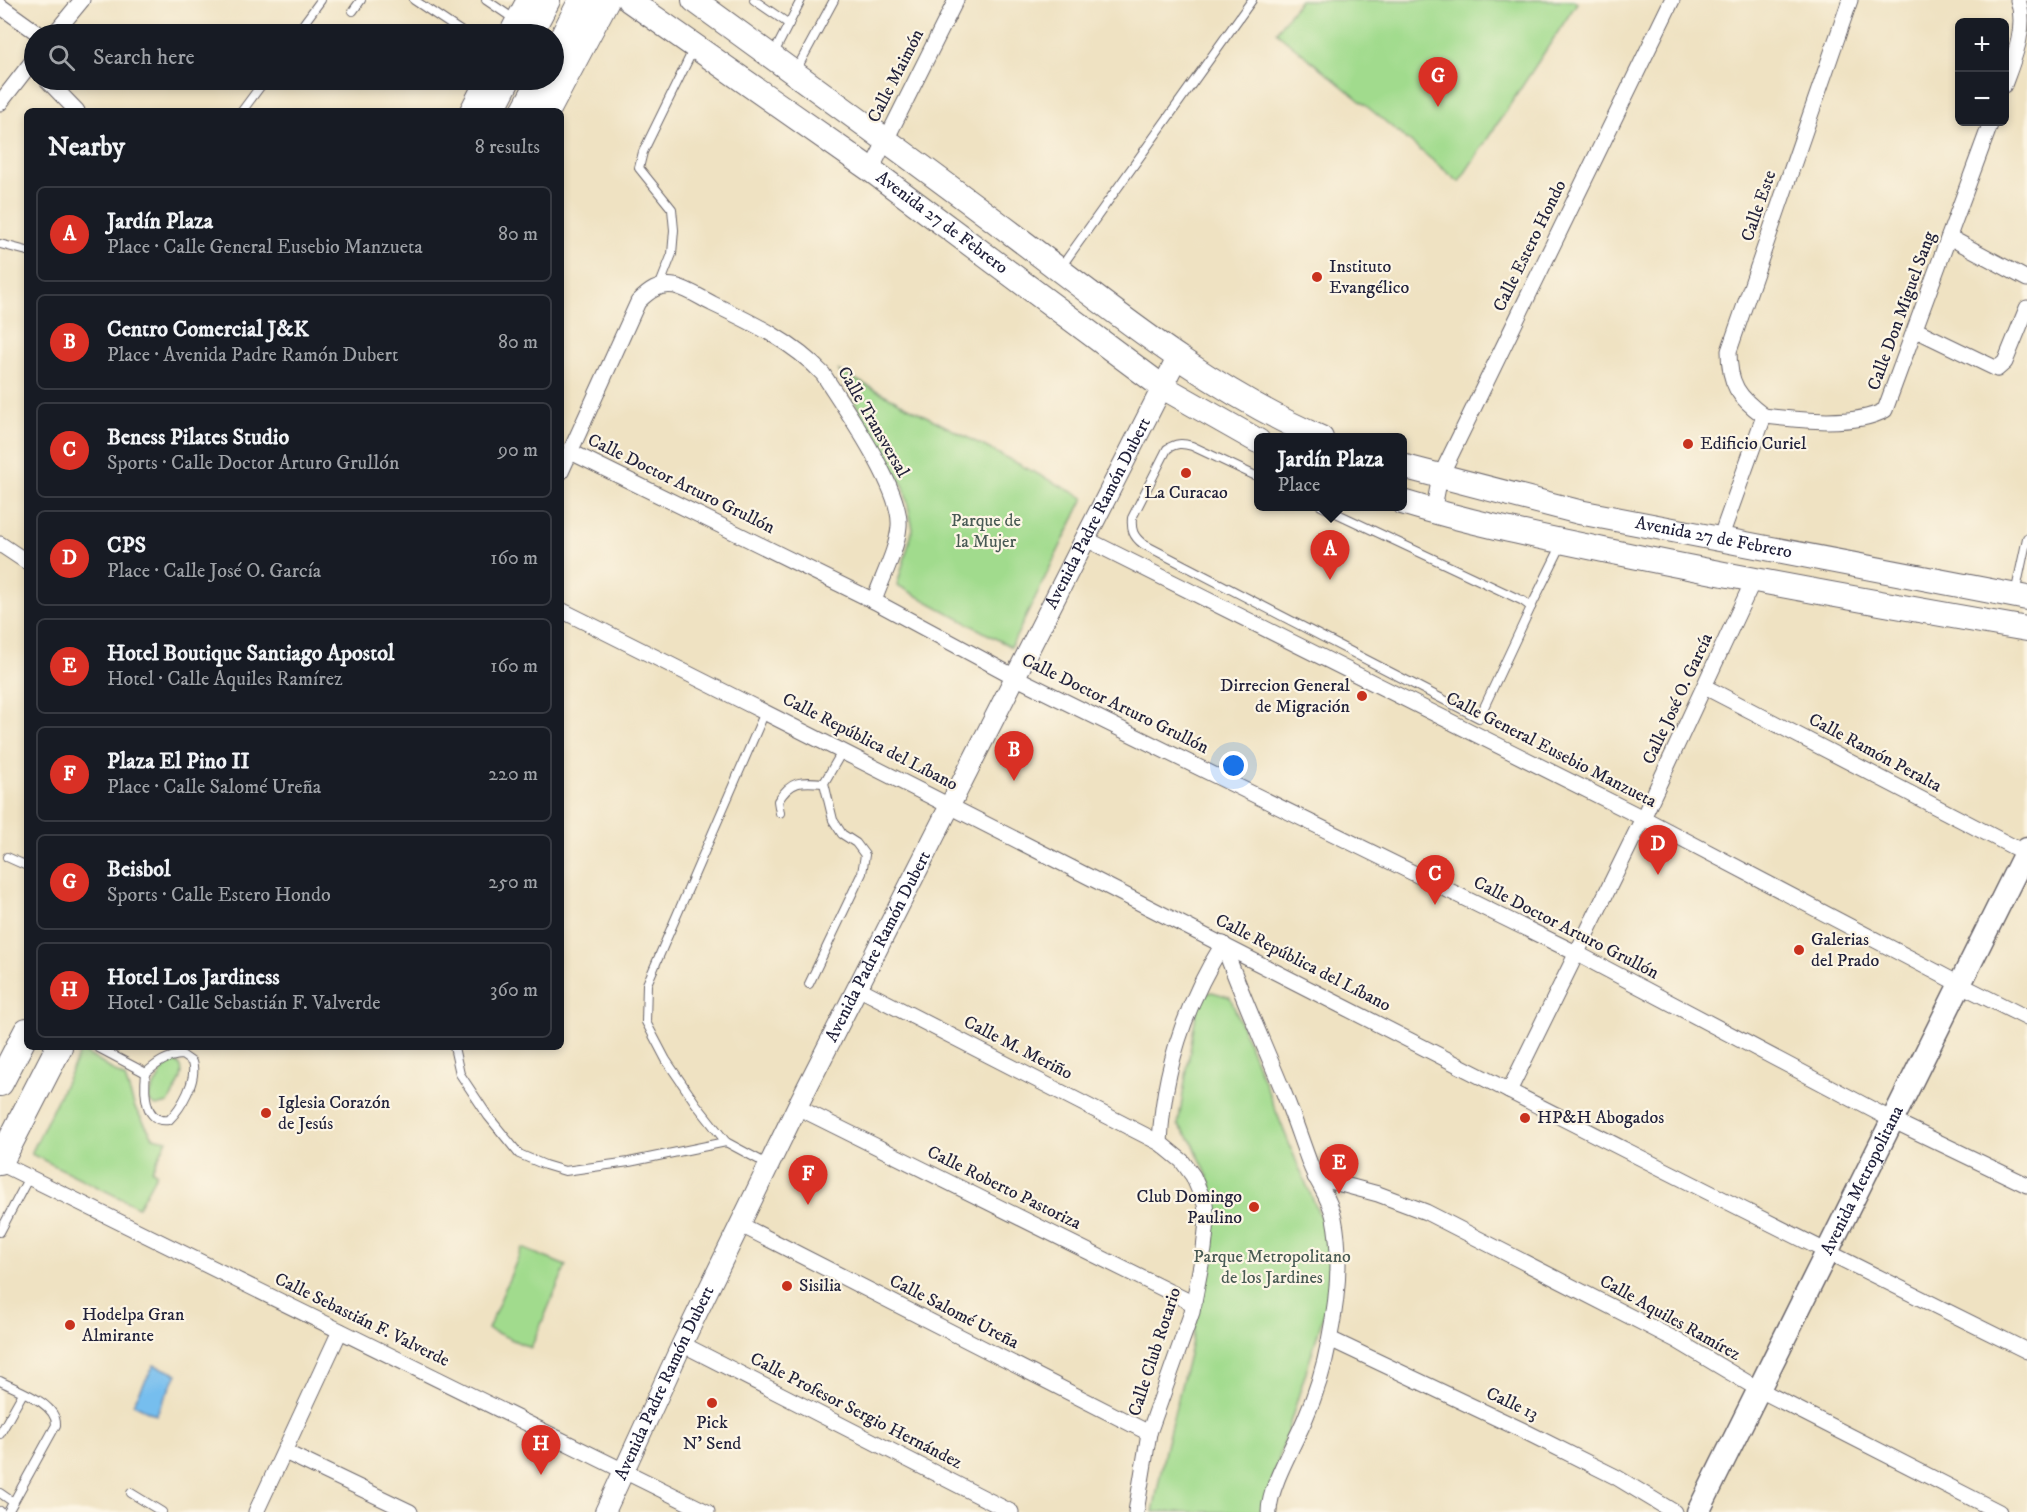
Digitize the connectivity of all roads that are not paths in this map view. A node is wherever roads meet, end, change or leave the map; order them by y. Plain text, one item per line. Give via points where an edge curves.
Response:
1 (82, 0) edge
2 (321, 0) edge
3 (361, 0) edge
4 (414, 0) edge
5 (486, 0) edge
6 (529, 0) edge
7 (547, 0) edge
8 (582, 0) edge
9 (607, 0) edge
10 (629, 0) edge
11 (694, 0) edge
12 (754, 0) edge
13 (801, 0) edge
14 (834, 0) edge
15 (956, 0) edge
16 (1252, 0) edge
17 (1672, 0) edge
18 (1850, 0) edge
19 (2018, 0) edge
20 (0, 6) edge
21 (353, 11) dead end
22 (25, 24) edge
23 (62, 24) edge
24 (303, 24) edge
25 (450, 24) edge
26 (513, 24) edge
27 (522, 24) edge
28 (525, 24) edge
29 (789, 24) junction
30 (564, 35) edge
31 (695, 47) junction
32 (772, 57) junction
33 (2008, 72) edge
34 (795, 73) junction
35 (24, 75) edge
36 (564, 81) edge
37 (57, 90) edge
38 (258, 90) edge
39 (483, 90) edge
40 (502, 90) edge
41 (536, 90) edge
42 (559, 90) edge
43 (0, 103) edge
44 (74, 108) edge
45 (244, 108) edge
46 (474, 108) edge
47 (493, 108) edge
48 (526, 108) edge
49 (550, 108) edge
50 (1990, 126) edge
51 (886, 139) junction
52 (870, 170) junction
53 (1949, 237) junction
54 (0, 244) edge
55 (24, 250) edge
56 (1059, 269) junction
57 (2027, 279) edge
58 (659, 287) junction
59 (2027, 308) edge
60 (1916, 330) junction
61 (1177, 358) junction
62 (1161, 386) junction
63 (1764, 416) junction
64 (1310, 433) edge
65 (1254, 439) edge
66 (571, 452) junction
67 (564, 466) edge
68 (1407, 467) edge
69 (1254, 475) edge
70 (1440, 477) junction
71 (1407, 504) edge
72 (1330, 511) edge
73 (1432, 512) junction
74 (2027, 538) edge
75 (1086, 539) junction
76 (1720, 539) junction
77 (1563, 542) junction
78 (0, 544) edge
79 (24, 560) edge
80 (1753, 581) junction
81 (2021, 597) edge
82 (874, 601) junction
83 (1531, 607) junction
84 (564, 612) edge
85 (2027, 629) edge
86 (1015, 677) junction
87 (1705, 687) junction
88 (765, 712) junction
89 (843, 750) junction
90 (824, 783) junction
91 (950, 805) junction
92 (780, 813) dead end
93 (1643, 818) junction
94 (2026, 852) edge
95 (7, 857) dead end
96 (24, 865) edge
97 (1223, 944) junction
98 (1578, 954) junction
99 (809, 984) dead end
100 (1961, 985) junction
101 (858, 988) junction
102 (2027, 1018) edge
103 (24, 1037) edge
104 (57, 1050) edge
105 (103, 1050) edge
106 (455, 1050) edge
107 (146, 1073) junction
108 (0, 1083) edge
109 (1509, 1091) junction
110 (797, 1107) junction
111 (1894, 1120) junction
112 (726, 1142) junction
113 (1160, 1143) junction
114 (0, 1162) edge
115 (770, 1165) junction
116 (29, 1177) junction
117 (1315, 1177) junction
118 (2027, 1185) edge
119 (741, 1225) junction
120 (0, 1232) edge
121 (1827, 1253) junction
122 (1194, 1304) junction
123 (340, 1331) junction
124 (1330, 1339) junction
125 (682, 1344) junction
126 (2027, 1351) edge
127 (0, 1381) edge
128 (1758, 1389) junction
129 (23, 1393) junction
130 (1149, 1433) junction
131 (0, 1434) edge
132 (285, 1452) junction
133 (623, 1470) junction
134 (0, 1493) edge
135 (131, 1493) dead end
136 (13, 1502) junction
137 (8, 1512) edge
138 (162, 1512) edge
139 (256, 1512) edge
140 (410, 1512) edge
141 (605, 1512) edge
142 (707, 1512) edge
143 (1011, 1512) edge
144 (1136, 1512) edge
145 (1269, 1512) edge
146 (1674, 1512) edge
147 (1698, 1512) edge
148 (2000, 1512) edge

1 - 23 street
2 - 24 lane
3 - 21 lane
4 - 25 lane
5 - 26 lane
6 - 27 main road
7 - 28 highway
8 - 30 highway
9 - 36 main road
10 - 31 main road, Avenida 27 de Febrero
11 - 32 main road, Avenida 27 de Febrero
12 - 29 lane
13 - 29 lane
14 - 34 lane
15 - 51 street, Calle Maimón
16 - 56 lane
17 - 70 street, Calle Estero Hondo
18 - 63 street, Calle Este via 1729,351 1735,387 1747,404
19 - 33 street via 2023,30
20 - 22 street
29 - 32 lane
31 - 52 main road, Avenida 27 de Febrero
31 - 58 lane via 643,152 639,168 672,209 672,254
32 - 34 main road, Avenida 27 de Febrero
34 - 51 main road, Avenida 27 de Febrero
35 - 43 street
37 - 44 street
38 - 45 lane
39 - 46 main road
40 - 47 highway
41 - 48 highway
42 - 49 main road
50 - 53 street, Calle Don Miguel Sang
51 - 52 street, Calle Maimón
51 - 56 main road, Avenida 27 de Febrero
52 - 62 main road, Avenida 27 de Febrero
53 - 57 street
53 - 60 street, Calle Don Miguel Sang
54 - 55 lane
56 - 61 main road, Avenida 27 de Febrero
58 - 66 street via 638,302
58 - 82 street, Calle Transversal via 674,286 769,331 823,374 880,468 897,506 897,537
59 - 60 street via 2005,362 1998,369
60 - 63 street, Calle Don Miguel Sang via 1885,411 1860,420
61 - 62 street, Avenida Padre Ramón Dubert
61 - 64 main road, Avenida 27 de Febrero
62 - 65 main road, Avenida 27 de Febrero
62 - 75 street, Avenida Padre Ramón Dubert
63 - 76 street
66 - 67 street
66 - 82 street, Calle Doctor Arturo Grullón
68 - 70 main road, Avenida 27 de Febrero
69 - 83 lane via 1192,446 1174,445 1167,449 1132,518 1131,529 1143,544 1479,718
70 - 73 street, Calle Estero Hondo
70 - 76 main road, Avenida 27 de Febrero via 1579,512
71 - 73 main road, Avenida 27 de Febrero
72 - 83 lane
73 - 77 main road, Avenida 27 de Febrero
74 - 81 lane
75 - 86 street, Avenida Padre Ramón Dubert
75 - 93 street, Calle General Eusebio Manzueta
76 - 81 main road, Avenida 27 de Febrero
77 - 80 main road, Avenida 27 de Febrero
77 - 83 lane
78 - 79 street
80 - 85 main road, Avenida 27 de Febrero
80 - 87 street, Calle José O. García
82 - 86 street, Calle Doctor Arturo Grullón
84 - 88 street, Calle República del Líbano
86 - 91 street, Avenida Padre Ramón Dubert
86 - 98 street, Calle Doctor Arturo Grullón
87 - 93 street, Calle José O. García
87 - 94 street, Calle Ramón Peralta
88 - 89 street, Calle República del Líbano
88 - 112 lane via 647,984 646,1022 678,1078
89 - 90 lane
89 - 91 street, Calle República del Líbano
90 - 92 lane via 796,783 786,788 778,801
90 - 99 lane via 833,820 865,855 862,873
91 - 97 street, Calle República del Líbano
91 - 101 street, Avenida Padre Ramón Dubert
93 - 98 street, Calle José O. García
93 - 100 street, Calle General Eusebio Manzueta
94 - 100 main road, Avenida Metropolitana
95 - 96 lane
97 - 109 street, Calle República del Líbano
97 - 113 street via 1183,1023 1165,1096
97 - 117 street
98 - 109 street, Calle José O. García
98 - 111 street, Calle Doctor Arturo Grullón
100 - 102 street, Calle General Eusebio Manzueta
100 - 111 main road, Avenida Metropolitana
101 - 110 street, Avenida Padre Ramón Dubert
101 - 113 street, Calle M. Meriño
103 - 108 highway
104 - 114 highway
105 - 107 lane
106 - 112 lane via 460,1074 488,1116 519,1154 545,1165 565,1171
107 - 107 lane via 146,1095 153,1117 169,1120 194,1076 192,1062 182,1055 172,1056
109 - 121 street, Calle República del Líbano
110 - 115 street, Avenida Padre Ramón Dubert
110 - 122 street, Calle Roberto Pastoriza
111 - 118 street, Calle Doctor Arturo Grullón
111 - 121 main road, Avenida Metropolitana
112 - 115 lane
113 - 122 street, Calle Club Rotario via 1193,1176 1204,1204 1207,1221
114 - 116 street, Calle Sebastián F. Valverde
115 - 119 street, Avenida Padre Ramón Dubert
116 - 120 lane
116 - 123 street, Calle Sebastián F. Valverde
117 - 124 street via 1328,1198 1337,1244
117 - 128 street, Calle Aquiles Ramírez via 1426,1212 1676,1340
119 - 125 street, Avenida Padre Ramón Dubert
119 - 130 street, Calle Salomé Ureña
121 - 126 street, Calle República del Líbano
121 - 128 main road, Avenida Metropolitana
122 - 130 street, Calle Club Rotario
123 - 132 street
123 - 133 street, Calle Sebastián F. Valverde
124 - 145 street via 1320,1381 1277,1482
124 - 146 street, Calle 13 via 1616,1477
125 - 133 street, Avenida Padre Ramón Dubert
125 - 143 street, Calle Profesor Sergio Hernández
127 - 129 lane
128 - 147 main road, Avenida Metropolitana
128 - 148 street, Calle Aquiles Ramírez
129 - 131 lane
129 - 136 lane via 45,1404 53,1412 56,1425
130 - 144 street, Calle Club Rotario
132 - 139 street
132 - 140 street
133 - 141 street, Avenida Padre Ramón Dubert
133 - 142 street, Calle Sebastián F. Valverde
134 - 136 lane
135 - 138 lane
136 - 137 lane

